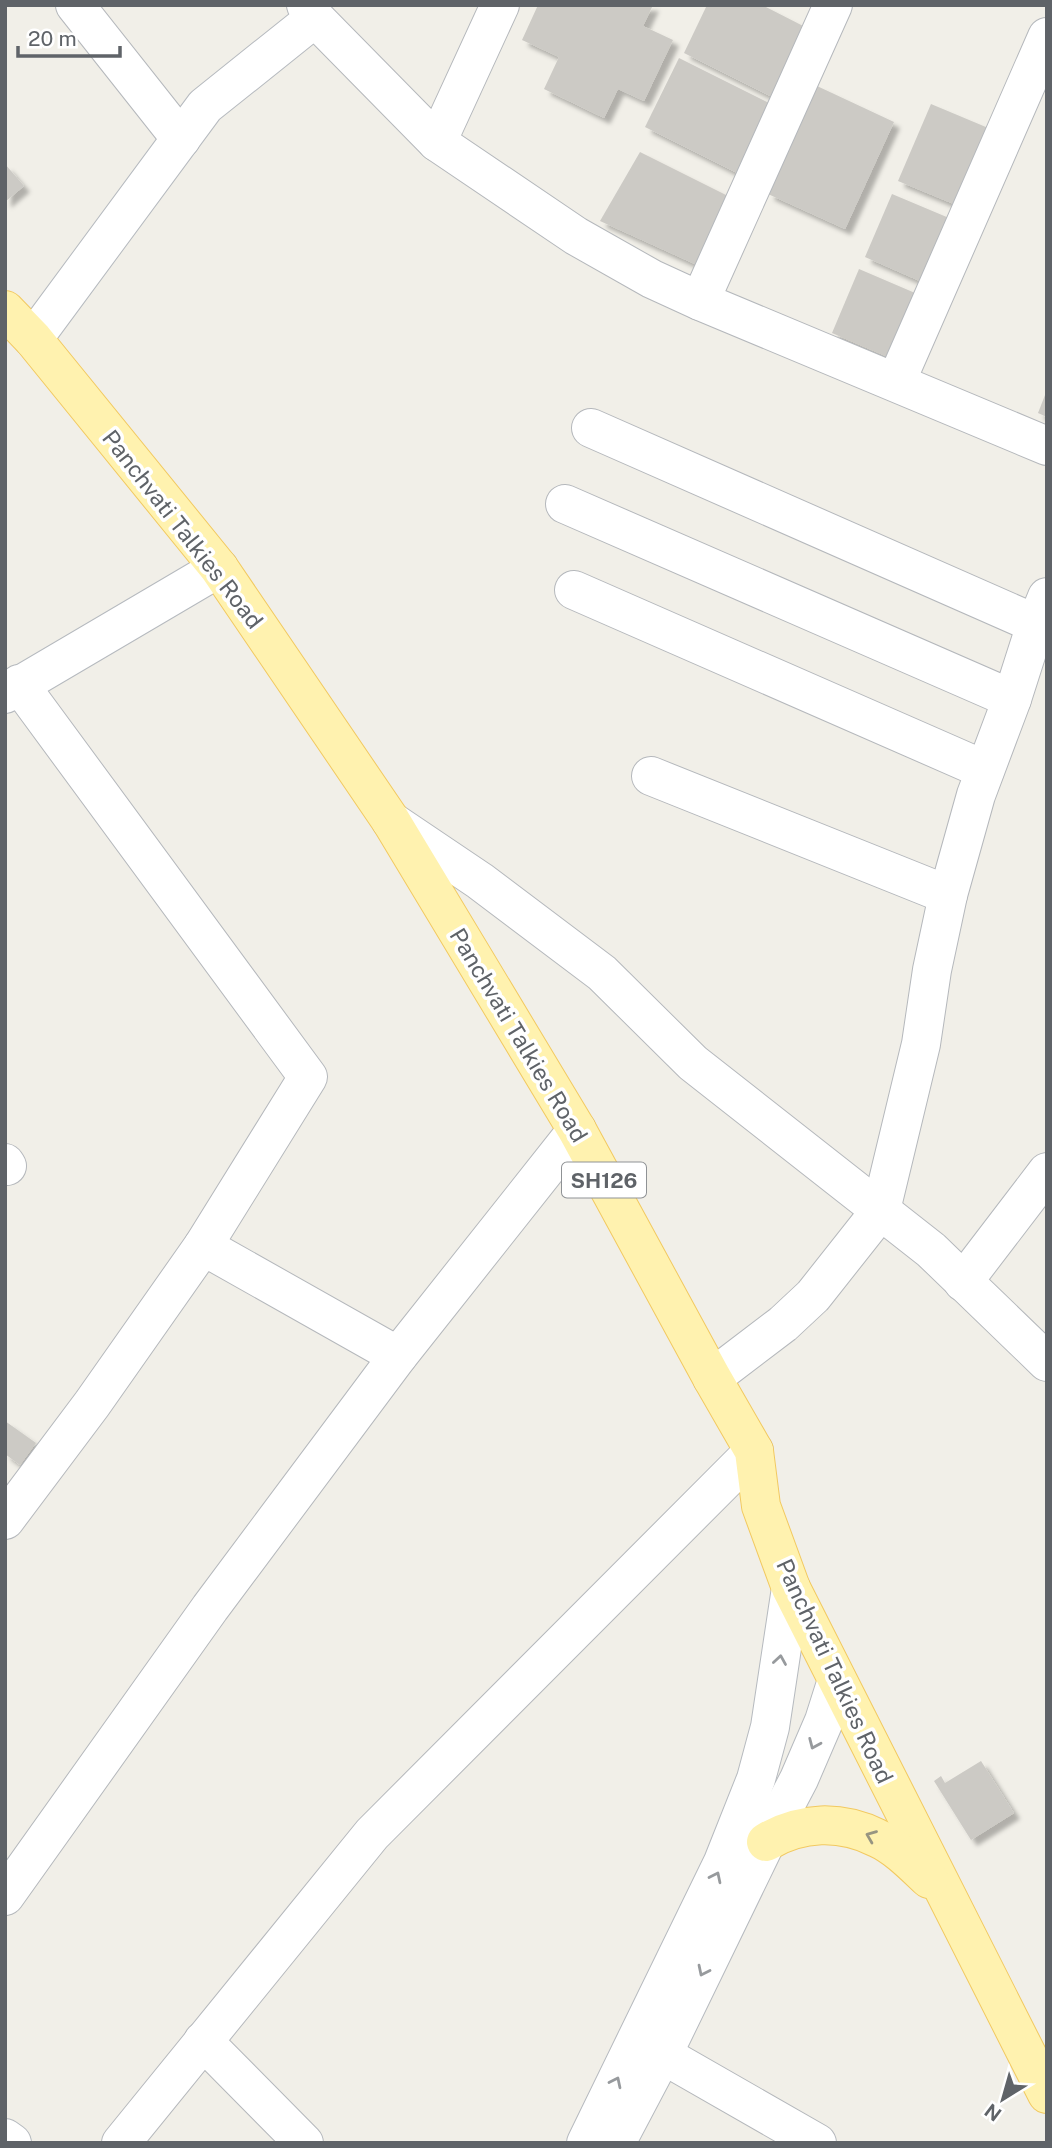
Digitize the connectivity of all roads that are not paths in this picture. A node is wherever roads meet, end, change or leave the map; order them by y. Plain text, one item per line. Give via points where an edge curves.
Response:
1 (75, 5) edge
2 (500, 5) edge
3 (833, 5) edge
4 (310, 11) edge
5 (1047, 37) edge
6 (181, 139) junction
7 (437, 142) junction
8 (700, 301) junction
9 (5, 310) edge
10 (33, 339) junction
11 (896, 382) junction
12 (591, 428) dead end
13 (1047, 446) edge
14 (565, 504) dead end
15 (219, 568) junction
16 (574, 590) dead end
17 (1041, 610) edge
18 (12, 689) edge
19 (1012, 699) junction
20 (985, 771) junction
21 (651, 776) dead end
22 (391, 821) junction
23 (948, 895) junction
24 (577, 1130) junction
25 (1047, 1172) edge
26 (881, 1210) junction
27 (203, 1246) junction
28 (963, 1282) junction
29 (398, 1356) junction
30 (1047, 1362) edge
31 (712, 1378) junction
32 (754, 1451) junction
33 (5, 1520) edge
34 (791, 1588) junction
35 (837, 1680) junction
36 (766, 1842) junction
37 (944, 1893) junction
38 (5, 1896) edge
39 (203, 2041) junction
40 (650, 2047) junction
41 (1047, 2094) edge
42 (5, 2138) edge
43 (12, 2143) edge
44 (121, 2143) edge
45 (304, 2143) edge
46 (586, 2143) edge
47 (616, 2143) edge
48 (817, 2143) edge

1 - 6 street
2 - 7 street
3 - 8 street
4 - 6 street via 205,106
4 - 7 street
5 - 11 street
6 - 10 street
7 - 8 street via 576,236
8 - 11 street
9 - 10 main road, SH126
10 - 15 main road, Panchvati Talkies Road / SH126
11 - 13 street
12 - 17 street
14 - 19 street
15 - 18 street
15 - 22 main road, Panchvati Talkies Road / SH126
16 - 20 street
17 - 19 street
18 - 27 street via 308,1077
19 - 20 street
20 - 23 street
21 - 23 street
22 - 24 main road, Panchvati Talkies Road / SH126
22 - 26 street via 602,973 693,1063
23 - 26 street via 921,1044
24 - 29 street
24 - 31 main road, Panchvati Talkies Road / SH126
25 - 28 street
26 - 28 street
26 - 31 street via 813,1296
27 - 29 street
27 - 33 street
28 - 30 street
29 - 38 street via 210,1608
31 - 32 main road, Panchvati Talkies Road / SH126
32 - 34 main road, Panchvati Talkies Road / SH126 via 761,1506
32 - 39 street via 372,1834
34 - 35 main road, Panchvati Talkies Road / SH126
40 -> 34 street via 756,1779 770,1727
35 -> 36 street via 810,1755
35 - 37 main road, Panchvati Talkies Road / SH126
37 -> 36 main road via 879,1838 840,1825 811,1825 782,1832
36 -> 40 street
37 - 41 main road, Panchvati Talkies Road / SH126
39 - 44 street
39 - 45 street
46 -> 40 street
40 - 47 street
40 - 48 street
42 - 43 street

